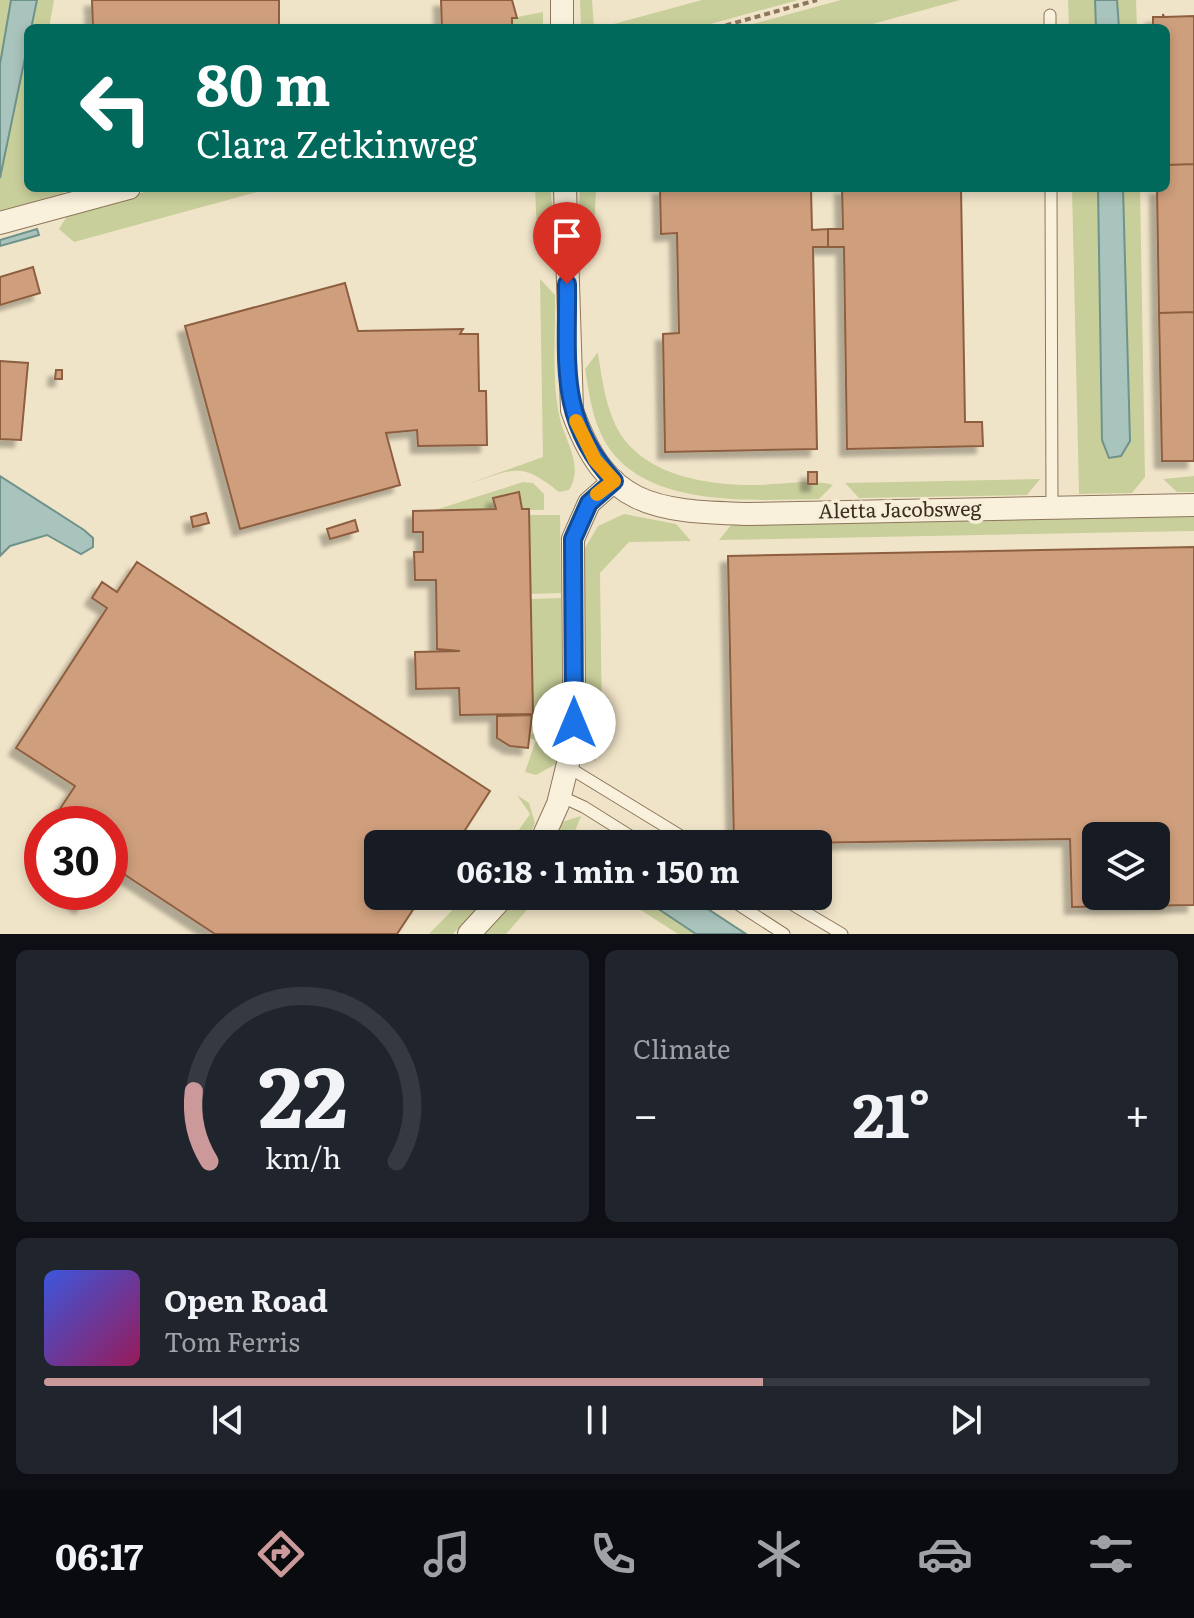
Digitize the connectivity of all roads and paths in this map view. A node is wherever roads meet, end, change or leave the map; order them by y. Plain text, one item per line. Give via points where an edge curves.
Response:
1 (562, 0) edge
2 (817, 0) edge
3 (1050, 15) dead end
4 (562, 24) edge
5 (730, 24) edge
6 (1050, 24) edge
7 (114, 192) edge
8 (565, 192) edge
9 (1051, 192) edge
10 (0, 223) edge
11 (614, 481) junction
12 (1194, 505) edge
13 (1052, 507) junction
14 (568, 767) junction
15 (560, 796) junction
16 (546, 830) edge
17 (621, 830) edge
18 (671, 830) edge
19 (491, 910) edge
20 (747, 910) edge
21 (802, 910) edge
22 (469, 934) edge
23 (784, 934) edge
24 (842, 934) edge

1 - 4 street
2 - 5 path
3 - 6 lane
7 - 10 street
8 - 11 street via 572,410 583,442
9 - 13 lane
11 - 13 street, Aletta Jacobsweg via 646,501 678,512
11 - 14 street via 589,503 573,539 574,723
12 - 13 street, Aletta Jacobsweg
14 - 15 street
14 - 18 lane
15 - 16 street
15 - 17 lane
19 - 22 street
20 - 23 lane
21 - 24 lane

